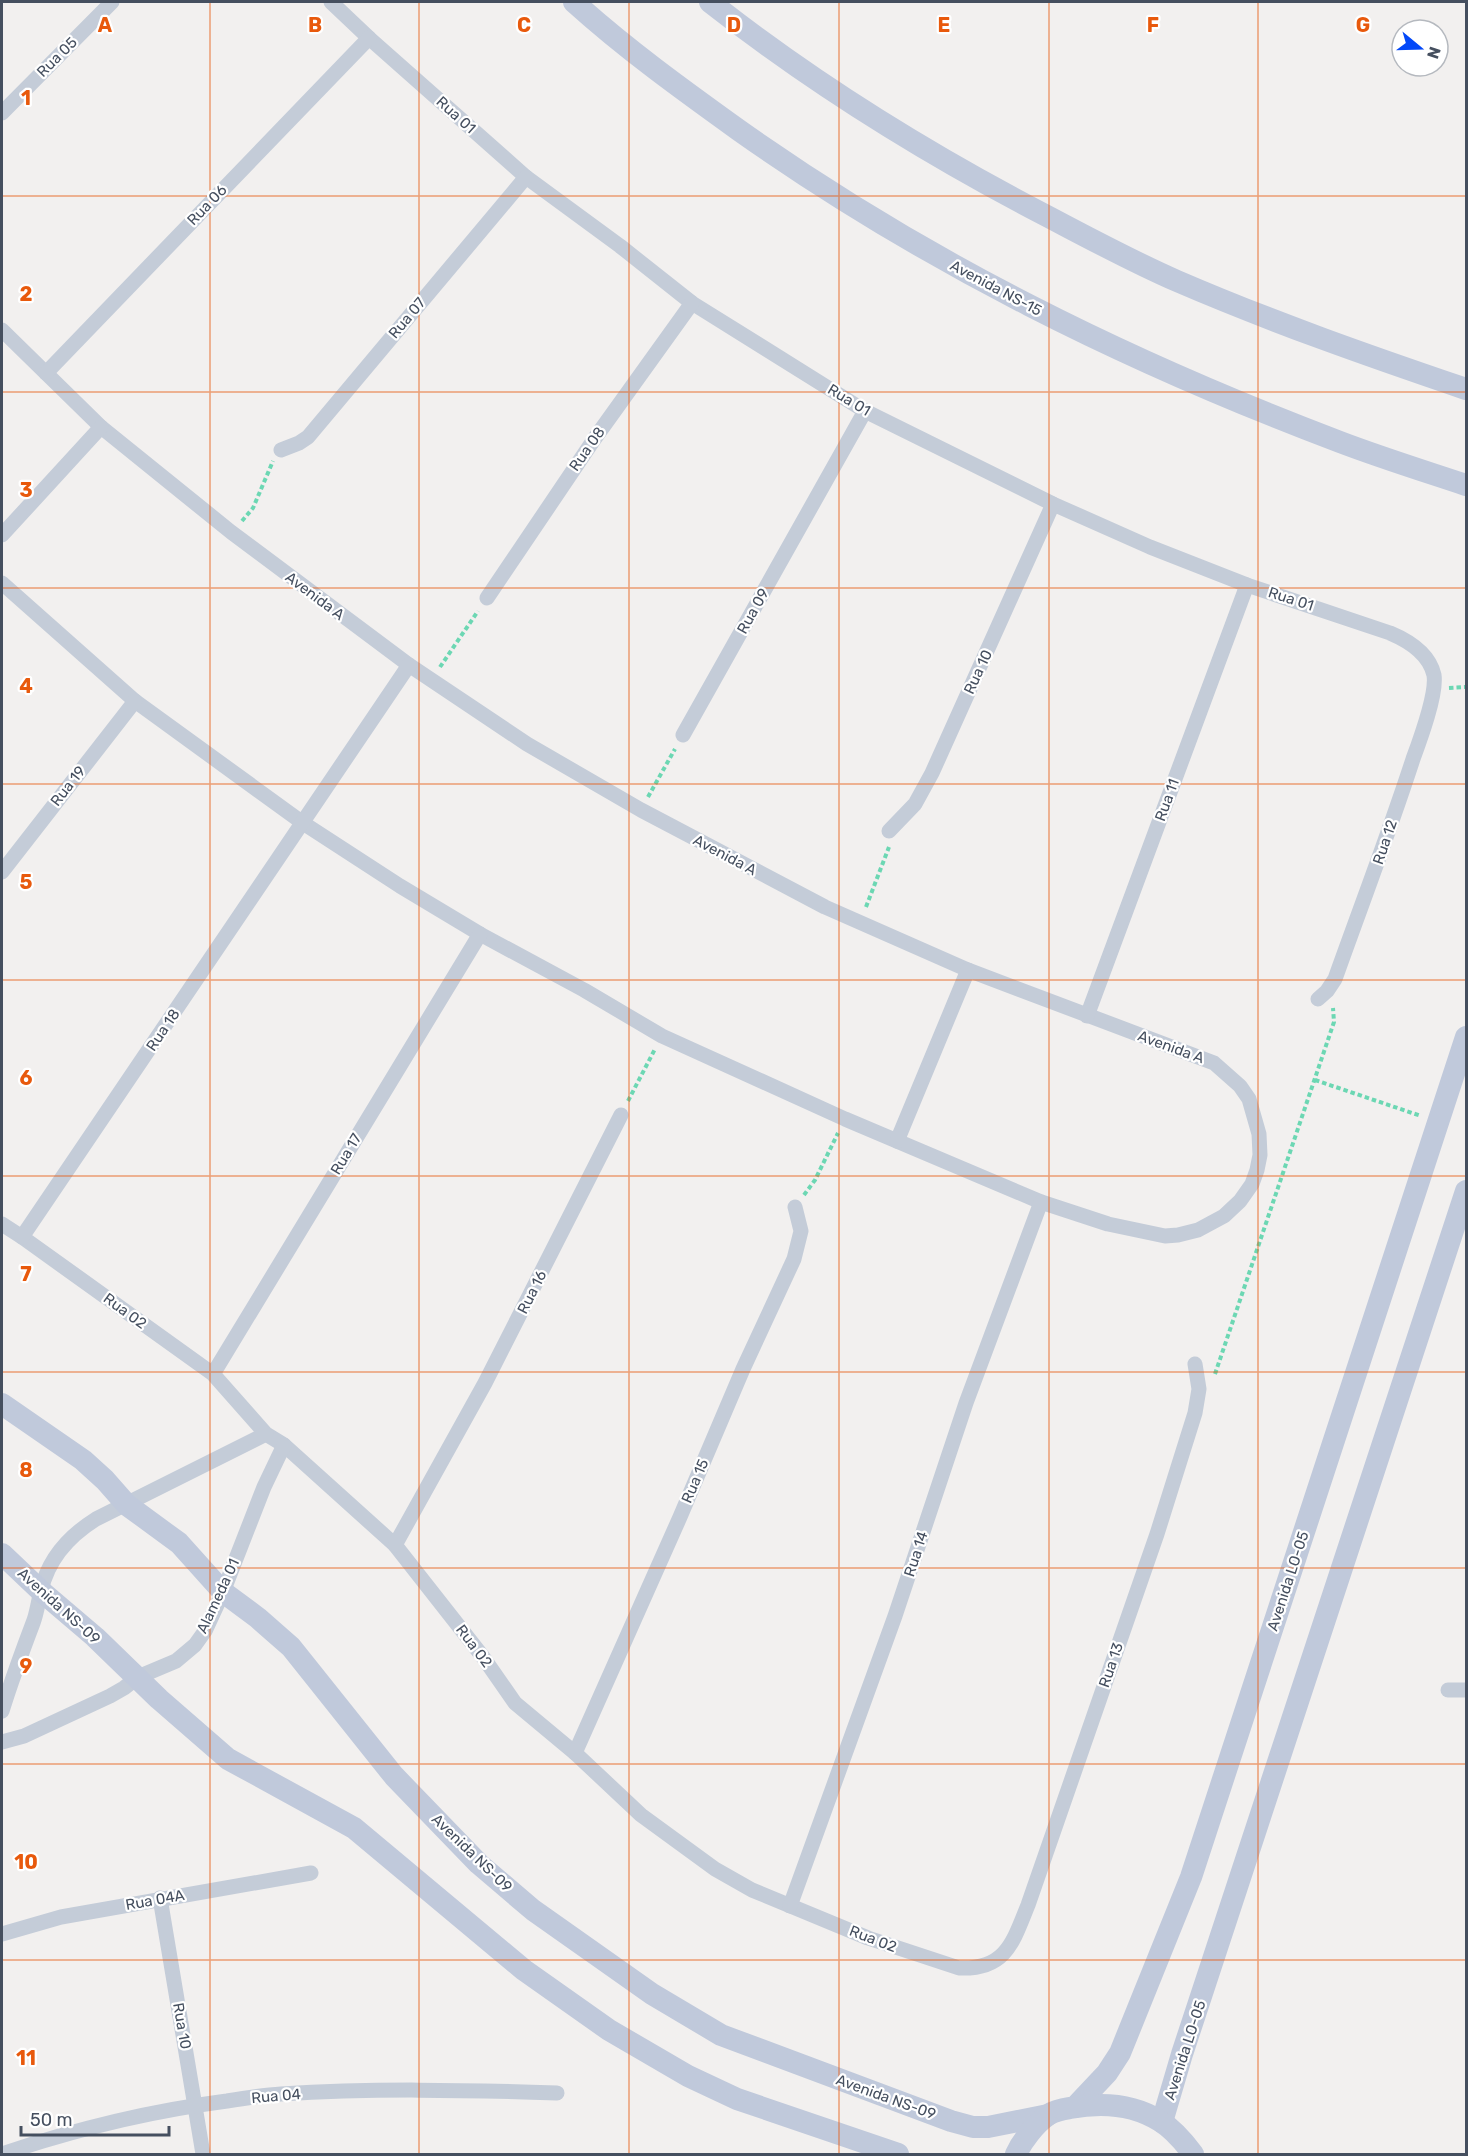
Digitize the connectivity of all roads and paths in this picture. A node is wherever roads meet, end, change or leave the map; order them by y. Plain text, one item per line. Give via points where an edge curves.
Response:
1 (112, 2) edge
2 (332, 2) edge
3 (574, 2) edge
4 (710, 2) edge
5 (369, 38) junction
6 (2, 113) edge
7 (526, 177) junction
8 (692, 303) junction
9 (2, 330) edge
10 (46, 373) junction
11 (1467, 389) edge
12 (865, 411) junction
13 (101, 427) junction
14 (281, 450) joint
15 (1467, 486) edge
16 (1053, 504) junction
17 (231, 532) junction
18 (2, 535) edge
19 (2, 583) edge
20 (1247, 585) junction
21 (487, 598) joint
22 (409, 665) junction
23 (1434, 676) joint
24 (431, 680) junction
25 (135, 701) junction
26 (682, 735) joint
27 (641, 810) junction
28 (303, 823) junction
29 (889, 831) joint
30 (2, 872) edge
31 (861, 922) junction
32 (480, 934) junction
33 (968, 970) junction
34 (1322, 995) joint
35 (1087, 1016) junction
36 (662, 1036) junction
37 (1467, 1037) edge
38 (1315, 1080) junction
39 (621, 1115) joint
40 (845, 1119) junction
41 (1438, 1122) junction
42 (897, 1141) junction
43 (1467, 1191) edge
44 (1041, 1202) junction
45 (795, 1207) joint
46 (2, 1224) edge
47 (22, 1237) junction
48 (1195, 1364) dead end
49 (213, 1374) junction
50 (1198, 1396) junction
51 (2, 1404) edge
52 (266, 1434) junction
53 (284, 1445) junction
54 (127, 1505) junction
55 (395, 1545) junction
56 (2, 1554) edge
57 (41, 1591) junction
58 (223, 1592) junction
59 (138, 1677) junction
60 (1448, 1690) dead end
61 (1467, 1690) edge
62 (2, 1712) edge
63 (2, 1742) edge
64 (575, 1754) junction
65 (311, 1873) dead end
66 (160, 1898) junction
67 (790, 1906) junction
68 (2, 1934) edge
69 (999, 1959) joint
70 (557, 2093) dead end
71 (195, 2105) junction
72 (1075, 2107) junction
73 (1048, 2115) junction
74 (1162, 2122) junction
75 (2, 2154) edge
76 (203, 2154) edge
77 (898, 2154) edge
78 (1016, 2154) edge
79 (1192, 2154) edge

1 - 6 street, Rua 05
2 - 5 street, Rua 01
3 - 15 main road, Avenida NS-15 via 694,99 779,158 991,287 1082,333 1248,406
4 - 11 main road via 821,83 995,189 1069,228 1174,280 1281,324
5 - 7 street, Rua 01
5 - 10 street, Rua 06
7 - 8 street, Rua 01
7 - 14 street, Rua 07 via 308,437
8 - 12 street, Rua 01
8 - 21 street, Rua 08
9 - 10 street, Avenida A
10 - 13 street, Avenida A
12 - 16 street, Rua 01
12 - 26 street, Rua 09
13 - 17 street, Avenida A
13 - 18 street
14 - 17 path via 253,508
16 - 20 street, Rua 01
16 - 29 street, Rua 10 via 932,773 915,804
17 - 22 street, Avenida A
19 - 25 street, Avenida A
20 - 23 street, Rua 01 via 1398,637 1423,653
20 - 35 street, Rua 11
21 - 24 path
22 - 24 street, Avenida A
22 - 28 street, Rua 18
23 - 34 street, Rua 12 via 1420,740 1392,823 1335,979
24 - 27 street, Avenida A via 527,744
25 - 28 street, Avenida A
25 - 30 street, Rua 19
26 - 27 path
27 - 31 street, Avenida A via 815,902
28 - 32 street, Avenida A
28 - 47 street, Rua 18
29 - 31 path via 889,847
31 - 33 street, Avenida A
32 - 36 street, Avenida A
32 - 49 street, Rua 17
33 - 35 street, Avenida A
33 - 42 street
34 - 38 path via 1333,1004 1334,1022
35 - 44 street, Avenida A via 1206,1059 1225,1071 1249,1099 1255,1116 1260,1155 1257,1170 1240,1201 1224,1216 1198,1230 1178,1235 1165,1236 1108,1224
36 - 39 path
36 - 40 street, Avenida A
37 - 41 main road, Avenida LO-05
38 - 41 path
38 - 50 path via 1220,1362 1212,1381
39 - 55 street, Rua 16 via 485,1383
40 - 42 street, Avenida A
40 - 45 path via 815,1180
41 - 72 main road, Avenida LO-05 via 1191,1877 1120,2053
42 - 44 street, Avenida A
43 - 74 main road, Avenida LO-05
44 - 67 street, Rua 14 via 966,1403 895,1616
45 - 64 street, Rua 15 via 801,1231 794,1259
46 - 47 street, Rua 02
47 - 49 street, Rua 02
48 - 50 street, Rua 13
49 - 52 street, Rua 02
50 - 69 street, Rua 13 via 1157,1534 1028,1905 1011,1945
51 - 54 main road, Avenida NS-09 via 82,1460
52 - 53 street, Rua 02
52 - 54 street
53 - 55 street, Rua 02
53 - 58 street, Alameda 01
54 - 57 street via 73,1535 55,1558
54 - 58 main road, Avenida NS-09 via 179,1544
55 - 64 street, Rua 02 via 515,1702
56 - 57 main road, Avenida NS-09
57 - 59 main road, Avenida NS-09
57 - 62 street
58 - 59 street, Alameda 01 via 205,1631 187,1653
58 - 73 main road, Avenida NS-09 via 291,1647 394,1776 479,1864 533,1910 652,1995 721,2035 951,2121 988,2127
59 - 63 street, Alameda 01 via 110,1696 24,1736
59 - 77 main road, Avenida NS-09 via 228,1759 354,1828 524,1970 609,2030 688,2076 737,2099
60 - 61 street
64 - 67 street, Rua 02 via 641,1815 715,1869
65 - 66 street, Rua 04A
66 - 68 street, Rua 04A via 61,1917
66 - 71 street, Rua 10
67 - 69 street, Rua 02 via 948,1965 975,1968
70 - 71 street, Rua 04 via 465,2090 280,2094
71 - 75 street, Rua 04 via 122,2119
71 - 76 street, Rua 10
72 - 73 main road, Avenida NS-09
72 - 74 main road, Avenida NS-09 via 1119,2105
73 - 78 main road via 1021,2143
74 - 79 main road, Avenida NS-09

